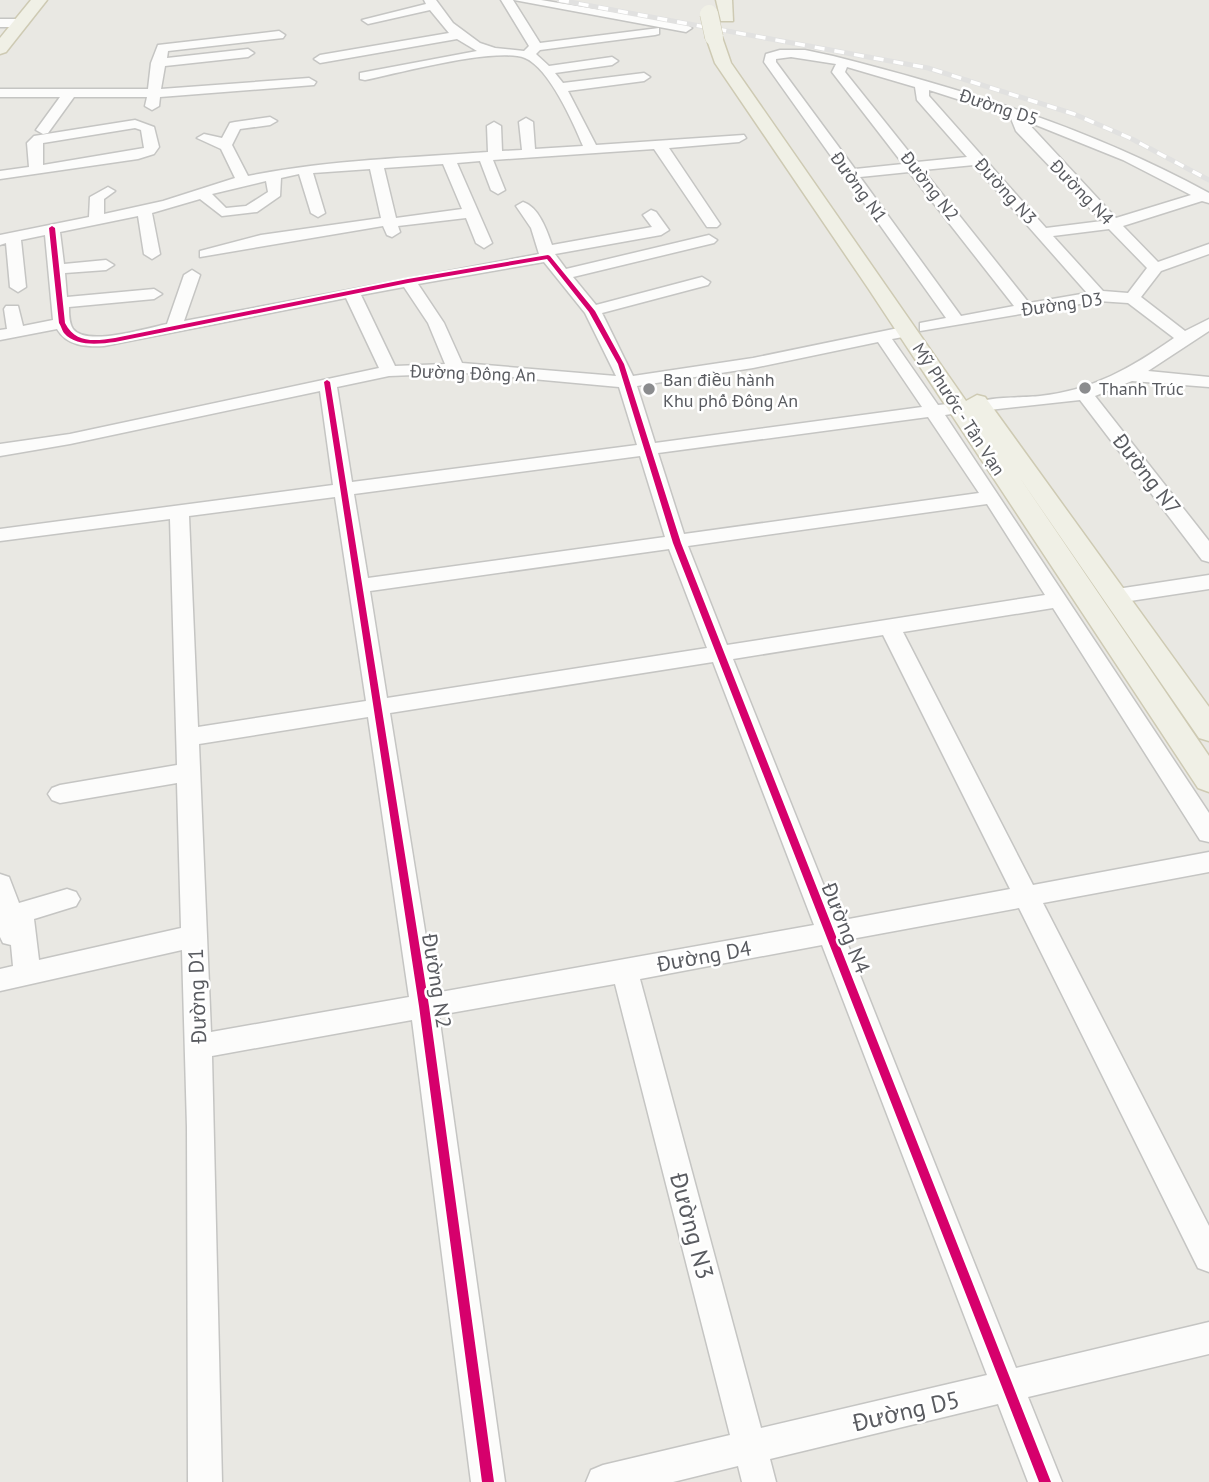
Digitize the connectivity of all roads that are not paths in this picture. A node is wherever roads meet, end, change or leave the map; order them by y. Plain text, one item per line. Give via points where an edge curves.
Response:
1 (39, 0) edge
2 (507, 0) edge
3 (520, 0) edge
4 (724, 0) edge
5 (432, 3) edge
6 (369, 20) dead end
7 (718, 22) edge
8 (0, 23) edge
9 (21, 23) junction
10 (279, 35) dead end
11 (460, 35) junction
12 (479, 48) junction
13 (0, 49) edge
14 (279, 49) dead end
15 (493, 52) junction
16 (530, 52) junction
17 (776, 54) joint
18 (556, 55) dead end
19 (320, 59) dead end
20 (612, 61) dead end
21 (157, 63) junction
22 (843, 63) junction
23 (546, 70) junction
24 (644, 77) dead end
25 (309, 82) dead end
26 (922, 83) junction
27 (159, 84) junction
28 (558, 88) junction
29 (0, 93) edge
30 (69, 94) junction
31 (606, 94) dead end
32 (565, 101) junction
33 (1017, 112) junction
34 (270, 121) dead end
35 (526, 122) dead end
36 (494, 126) dead end
37 (156, 129) dead end
38 (43, 130) dead end
39 (204, 138) dead end
40 (739, 138) dead end
41 (226, 144) junction
42 (657, 145) junction
43 (592, 151) junction
44 (529, 155) junction
45 (490, 157) junction
46 (448, 159) junction
47 (978, 160) junction
48 (374, 162) junction
49 (915, 167) junction
50 (305, 169) junction
51 (36, 170) junction
52 (274, 174) junction
53 (850, 174) junction
54 (0, 175) edge
55 (243, 180) junction
56 (498, 190) dead end
57 (108, 191) dead end
58 (202, 193) junction
59 (1206, 197) edge
60 (523, 206) dead end
61 (144, 210) junction
62 (318, 213) dead end
63 (470, 214) junction
64 (651, 215) dead end
65 (96, 219) junction
66 (1114, 224) junction
67 (390, 225) junction
68 (52, 228) junction
69 (1042, 233) junction
70 (6, 239) edge
71 (484, 243) dead end
72 (1209, 249) edge
73 (152, 254) dead end
74 (206, 254) dead end
75 (547, 254) junction
76 (106, 265) dead end
77 (1155, 268) junction
78 (56, 269) junction
79 (192, 275) dead end
80 (561, 275) junction
81 (408, 281) junction
82 (702, 282) dead end
83 (18, 287) dead end
84 (154, 294) dead end
85 (353, 294) junction
86 (1098, 296) junction
87 (1132, 298) junction
88 (60, 303) junction
89 (12, 309) dead end
90 (1025, 309) junction
91 (592, 311) junction
92 (956, 320) junction
93 (62, 323) junction
94 (1209, 324) edge
95 (174, 327) junction
96 (917, 329) junction
97 (8, 333) edge
98 (883, 338) junction
99 (1184, 338) junction
100 (456, 368) junction
101 (389, 371) junction
102 (1129, 376) junction
103 (327, 382) junction
104 (627, 382) junction
105 (1209, 382) edge
106 (1084, 394) junction
107 (969, 407) junction
108 (934, 412) junction
109 (646, 447) junction
110 (0, 450) edge
111 (342, 488) junction
112 (992, 497) junction
113 (179, 510) junction
114 (0, 535) edge
115 (677, 543) junction
116 (1209, 555) edge
117 (1209, 582) edge
118 (360, 586) junction
119 (1117, 596) junction
120 (1059, 600) junction
121 (890, 626) junction
122 (720, 653) junction
123 (377, 707) junction
124 (1209, 730) edge
125 (188, 737) junction
126 (190, 772) junction
127 (1209, 780) edge
128 (60, 794) dead end
129 (1209, 833) edge
130 (1209, 862) edge
131 (0, 884) edge
132 (1027, 897) junction
133 (67, 899) dead end
134 (829, 934) junction
135 (195, 936) junction
136 (625, 971) junction
137 (14, 977) edge
138 (424, 1006) junction
139 (199, 1046) junction
140 (1209, 1257) edge
141 (1209, 1338) edge
142 (1008, 1387) junction
143 (750, 1447) junction
144 (205, 1482) edge
145 (488, 1482) edge
146 (603, 1482) edge
147 (759, 1482) edge
148 (1045, 1482) edge

1 - 9 main road
2 - 16 street
3 - 16 street via 686,28
4 - 7 main road, Mỹ Phước - Tân Vạn
5 - 6 street
5 - 11 street
7 - 96 main road, Mỹ Phước - Tân Vạn via 723,63
8 - 9 street
9 - 13 main road
10 - 21 street via 168,46 162,48
11 - 12 street
11 - 19 street
12 - 15 street
12 - 15 street via 367,71
14 - 21 street
15 - 16 street
16 - 18 street via 555,51
16 - 23 street
17 - 22 street, Đường D5 via 796,53
17 - 53 street, Đường N1 via 769,62
20 - 23 street
21 - 27 street
22 - 26 street, Đường D5
22 - 49 street, Đường N2 via 838,72
23 - 28 street
24 - 28 street
25 - 27 street
26 - 33 street, Đường D5
26 - 47 street, Đường N3 via 922,97
27 - 30 street
27 - 37 street via 151,110
28 - 32 street
29 - 30 street
30 - 38 street
31 - 32 street
32 - 43 street
33 - 59 street, Đường D5 via 1119,153
33 - 66 street, Đường N4 via 1021,128
34 - 41 street via 235,126
35 - 44 street
36 - 45 street
39 - 41 street
40 - 42 street
41 - 55 street
42 - 43 street
42 - 80 street via 710,232
43 - 44 street
44 - 45 street
45 - 46 street
45 - 56 street
46 - 48 street
46 - 63 street
47 - 49 street
47 - 69 street, Đường N3
48 - 50 street
48 - 67 street
49 - 53 street
49 - 90 street, Đường N2
50 - 52 street
50 - 62 street
51 - 51 street via 149,152 147,127 135,124 39,139 34,143
51 - 54 street
52 - 55 street
52 - 58 street via 275,193 254,209 222,212
53 - 92 street, Đường N1
55 - 58 street
57 - 65 street via 97,197
58 - 61 street
59 - 66 street
60 - 75 street, Đường N4 via 539,228
61 - 65 street
61 - 73 street
63 - 67 street
63 - 71 street
64 - 75 street via 661,228 657,232
65 - 68 street
66 - 69 street
66 - 77 street, Đường N4
67 - 74 street via 261,240
68 - 70 street
68 - 78 street
69 - 86 street, Đường N3
70 - 83 street
72 - 77 street
75 - 80 street, Đường N4
75 - 81 street
76 - 78 street
77 - 87 street
78 - 88 street
79 - 95 street
80 - 91 street, Đường N4
81 - 85 street
81 - 100 street via 436,323
82 - 91 street
84 - 88 street
85 - 95 street
85 - 101 street via 360,320 379,346
86 - 87 street, Đường D3
86 - 90 street, Đường D3
87 - 99 street, Đường D3
88 - 93 street
89 - 97 street
90 - 92 street, Đường D3
91 - 104 street, Đường N4
92 - 96 street, Đường D3
93 - 95 street via 70,336 99,341
93 - 97 street
94 - 99 street
96 - 98 street, Đường Đông An
96 - 107 main road, Mỹ Phước - Tân Vạn
98 - 104 street, Đường Đông An
98 - 108 street
99 - 102 street
100 - 101 street, Đường Đông An
100 - 104 street, Đường Đông An
101 - 103 street, Đường Đông An
102 - 105 street
102 - 106 street
103 - 110 street, Đường Đông An
103 - 111 street, Đường N2
104 - 109 street, Đường N4
106 - 107 street
106 - 116 street, Đường N7
107 - 108 street
107 - 119 main road, Mỹ Phước - Tân Vạn
107 - 127 main road, Mỹ Phước - Tân Vạn
108 - 109 street
108 - 112 street
109 - 111 street
109 - 115 street, Đường N4
111 - 113 street
111 - 118 street, Đường N2
112 - 115 street
112 - 120 street
113 - 114 street
113 - 125 street, Đường D1
115 - 118 street
115 - 122 street, Đường N4
117 - 119 street
118 - 123 street, Đường N2
119 - 124 main road, Mỹ Phước - Tân Vạn
120 - 121 street
120 - 129 street
121 - 122 street
121 - 132 street
122 - 123 street
122 - 134 street, Đường N4
123 - 125 street
123 - 138 street, Đường N2
125 - 126 street, Đường D1
126 - 128 street
126 - 135 street, Đường D1
130 - 132 street, Đường D4
131 - 137 street via 11,917
132 - 134 street, Đường D4
132 - 140 street
133 - 137 street via 21,913
134 - 136 street, Đường D4
134 - 142 street, Đường N4
135 - 137 street
135 - 139 street, Đường D1
136 - 138 street, Đường D4
136 - 143 street, Đường N3
138 - 139 street, Đường D4
138 - 145 street, Đường N2
139 - 144 street, Đường D1
141 - 142 street, Đường D5
142 - 143 street, Đường D5
142 - 148 street, Đường N4
143 - 146 street, Đường D5
143 - 147 street, Đường N3

